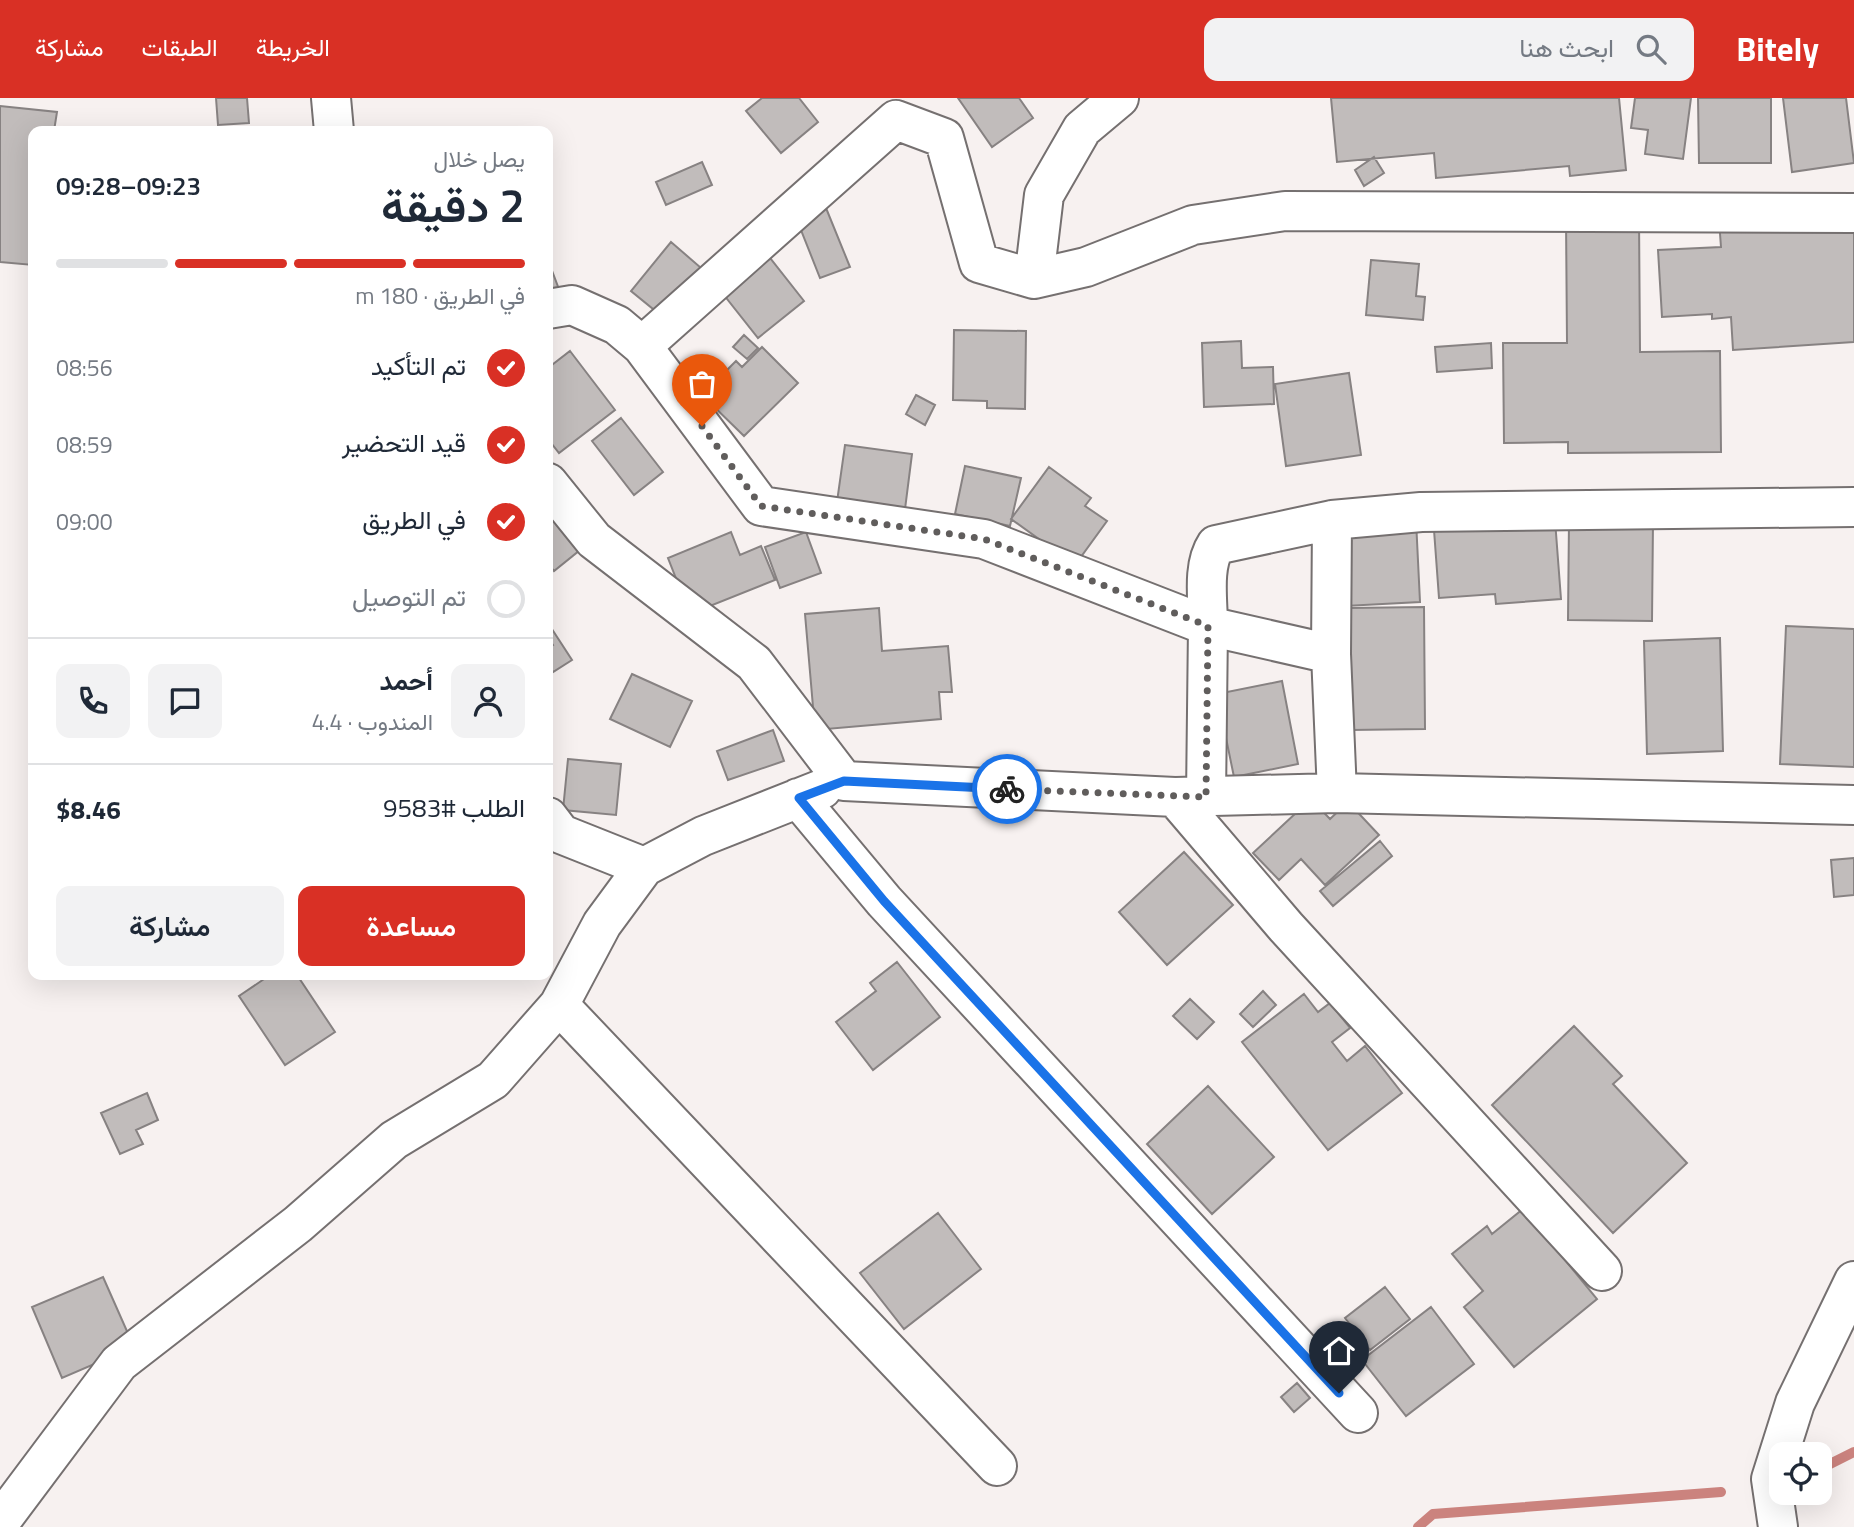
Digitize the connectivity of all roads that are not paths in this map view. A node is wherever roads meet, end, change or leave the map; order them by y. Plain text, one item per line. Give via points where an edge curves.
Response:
1 (331, 98) edge
2 (1119, 98) edge
3 (334, 126) edge
4 (1854, 214) edge
5 (1034, 279) junction
6 (553, 308) edge
7 (642, 346) junction
8 (553, 489) edge
9 (1854, 507) edge
10 (1332, 520) junction
11 (1208, 626) junction
12 (1331, 654) junction
13 (844, 781) junction
14 (1337, 793) junction
15 (1191, 797) junction
16 (799, 798) junction
17 (1854, 805) edge
18 (553, 824) edge
19 (644, 867) junction
20 (559, 1005) junction
21 (1602, 1270) dead end
22 (1854, 1281) edge
23 (1358, 1413) dead end
24 (997, 1466) dead end
25 (0, 1522) edge
26 (1777, 1527) edge

1 - 3 street
2 - 5 street via 1082,129 1044,195
4 - 5 street via 1285,211 1193,225 1086,267
5 - 7 street via 979,263 944,138 896,120
6 - 7 street via 572,305 617,325
7 - 11 street via 761,506 984,539
8 - 13 street via 594,540 754,663
9 - 10 street via 1421,512
10 - 11 street via 1216,545 1209,565
10 - 12 street
11 - 12 street
11 - 15 street
12 - 14 street
13 - 15 street
13 - 16 street
14 - 15 street
14 - 17 street
15 - 21 street via 1286,927
16 - 19 street via 704,836
16 - 23 street via 884,901
18 - 19 street via 561,834
19 - 20 street via 602,924
20 - 24 street
20 - 25 street via 493,1080 394,1140 298,1224 119,1363
22 - 26 street via 1791,1416 1771,1479

